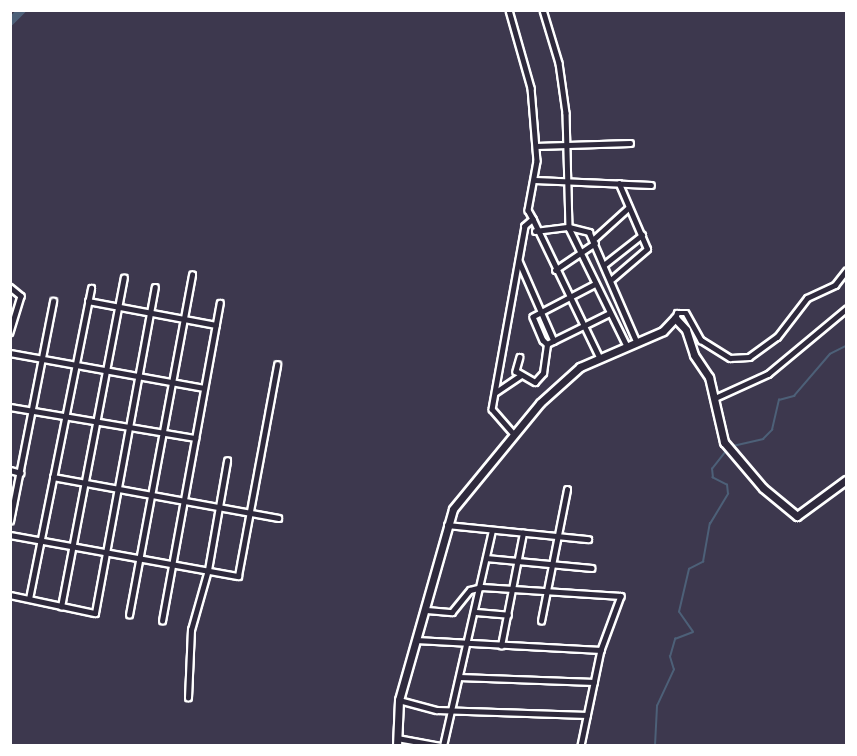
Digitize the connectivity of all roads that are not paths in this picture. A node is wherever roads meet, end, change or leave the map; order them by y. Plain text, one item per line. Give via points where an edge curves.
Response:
1 (509, 10) edge
2 (543, 10) edge
3 (630, 143) dead end
4 (536, 146) junction
5 (569, 146) junction
6 (535, 180) junction
7 (568, 182) junction
8 (619, 184) junction
9 (651, 185) dead end
10 (627, 209) junction
11 (533, 219) junction
12 (569, 226) junction
13 (535, 231) junction
14 (642, 235) junction
15 (594, 241) junction
16 (581, 255) junction
17 (519, 260) junction
18 (605, 264) junction
19 (555, 270) junction
20 (846, 271) edge
21 (192, 274) dead end
22 (124, 278) dead end
23 (612, 279) junction
24 (596, 284) junction
25 (10, 287) edge
26 (155, 287) dead end
27 (91, 288) dead end
28 (569, 298) junction
29 (53, 301) dead end
30 (88, 301) junction
31 (220, 303) dead end
32 (119, 306) junction
33 (846, 309) edge
34 (150, 312) junction
35 (542, 313) junction
36 (610, 313) junction
37 (675, 318) junction
38 (184, 319) junction
39 (216, 325) junction
40 (582, 328) junction
41 (10, 332) edge
42 (636, 340) junction
43 (554, 341) junction
44 (547, 344) junction
45 (626, 344) junction
46 (10, 353) edge
47 (599, 356) junction
48 (520, 357) dead end
49 (42, 358) junction
50 (75, 364) junction
51 (277, 365) dead end
52 (107, 370) junction
53 (521, 375) junction
54 (139, 376) junction
55 (172, 382) junction
56 (204, 388) junction
57 (496, 392) junction
58 (715, 398) junction
59 (10, 407) edge
60 (33, 411) junction
61 (65, 416) junction
62 (97, 421) junction
63 (129, 426) junction
64 (163, 432) junction
65 (514, 434) junction
66 (195, 438) junction
67 (227, 461) dead end
68 (10, 471) edge
69 (21, 472) junction
70 (53, 477) junction
71 (846, 480) edge
72 (85, 484) junction
73 (117, 489) junction
74 (567, 490) dead end
75 (151, 495) junction
76 (184, 501) junction
77 (219, 507) junction
78 (250, 513) junction
79 (278, 518) dead end
80 (10, 521) edge
81 (447, 525) junction
82 (492, 531) junction
83 (522, 532) junction
84 (10, 535) edge
85 (558, 535) junction
86 (588, 539) dead end
87 (40, 541) junction
88 (74, 547) junction
89 (106, 552) junction
90 (140, 558) junction
91 (486, 558) junction
92 (518, 561) junction
93 (172, 564) junction
94 (553, 564) junction
95 (592, 568) dead end
96 (208, 570) junction
97 (481, 588) junction
98 (513, 589) junction
99 (547, 592) junction
100 (10, 596) edge
101 (29, 599) junction
102 (62, 607) junction
103 (427, 610) junction
104 (476, 612) junction
105 (129, 615) dead end
106 (508, 615) junction
107 (162, 621) dead end
108 (541, 621) dead end
109 (416, 640) junction
110 (468, 646) junction
111 (501, 646) junction
112 (601, 650) junction
113 (459, 677) junction
114 (594, 682) junction
115 (188, 698) dead end
116 (399, 700) junction
117 (450, 710) junction
118 (587, 715) junction
119 (397, 742) edge
120 (442, 746) edge
121 (581, 746) edge

1 - 4 street via 531,88
2 - 5 street via 559,63
3 - 5 street
4 - 5 street
4 - 6 street
5 - 7 street
6 - 7 street
6 - 11 street via 528,210
7 - 8 street
7 - 12 street
8 - 9 street
8 - 10 street
10 - 14 street
10 - 15 street
11 - 13 street
11 - 17 street via 525,226
12 - 13 street
12 - 15 street via 584,228
12 - 16 street
13 - 19 street
14 - 18 street
14 - 23 street via 647,251
15 - 16 street
15 - 18 street
16 - 19 street
16 - 24 street
17 - 35 street
17 - 57 street
18 - 23 street
19 - 28 street
20 - 37 street via 835,285 807,298 777,337 749,357 730,358 701,340 686,313 677,313
21 - 38 street
22 - 32 street
23 - 42 street
24 - 28 street
24 - 36 street
25 - 41 street via 21,296
26 - 34 street
27 - 30 street
28 - 35 street
28 - 40 street
29 - 49 street
30 - 32 street
30 - 50 street
31 - 39 street
32 - 34 street
32 - 52 street
33 - 58 street via 768,374
34 - 38 street
34 - 54 street
35 - 43 street
35 - 44 street via 533,317
36 - 40 street
36 - 45 street
37 - 42 street via 663,331
37 - 58 street via 686,330
38 - 39 street
38 - 55 street
39 - 56 street
40 - 43 street
40 - 47 street
42 - 45 street
43 - 44 street
44 - 53 street via 541,378 532,382
45 - 47 street
46 - 49 street
47 - 65 street via 540,403
48 - 53 street via 515,367
49 - 50 street
49 - 60 street
50 - 52 street
50 - 61 street
51 - 78 street
52 - 54 street
52 - 62 street
53 - 57 street
54 - 55 street
54 - 63 street
55 - 56 street
55 - 64 street
56 - 66 street
57 - 65 street via 492,409
58 - 71 street via 729,451 797,516
59 - 60 street
60 - 61 street
60 - 69 street
61 - 62 street
61 - 70 street
62 - 63 street
62 - 72 street
63 - 64 street
63 - 73 street
64 - 66 street
64 - 75 street
65 - 81 street via 453,509
66 - 76 street
67 - 77 street
68 - 69 street
69 - 80 street
70 - 72 street
70 - 87 street
72 - 73 street
72 - 88 street
73 - 75 street
73 - 89 street
74 - 85 street
75 - 76 street
75 - 90 street
76 - 77 street
76 - 93 street
77 - 78 street
77 - 96 street
78 - 79 street
78 - 96 street via 238,576
81 - 82 street
81 - 103 street
82 - 83 street
82 - 91 street
83 - 85 street
83 - 92 street
84 - 87 street
85 - 86 street
85 - 94 street
87 - 88 street
87 - 101 street
88 - 89 street
88 - 102 street
89 - 90 street
89 - 102 street via 95,613
90 - 93 street
90 - 105 street
91 - 92 street
91 - 97 street
92 - 94 street
92 - 98 street
93 - 96 street
93 - 107 street
94 - 95 street
94 - 99 street
96 - 115 street via 191,630
97 - 98 street
97 - 103 street via 470,590 452,612
97 - 104 street
98 - 99 street
98 - 106 street
99 - 108 street
99 - 112 street via 621,596
100 - 101 street
101 - 102 street
103 - 109 street
104 - 106 street
104 - 110 street
106 - 111 street
109 - 110 street
109 - 116 street
110 - 111 street
110 - 113 street
111 - 112 street
112 - 114 street
113 - 114 street
113 - 117 street
114 - 118 street
116 - 117 street
116 - 119 street
117 - 118 street
117 - 120 street
118 - 121 street
119 - 120 street

